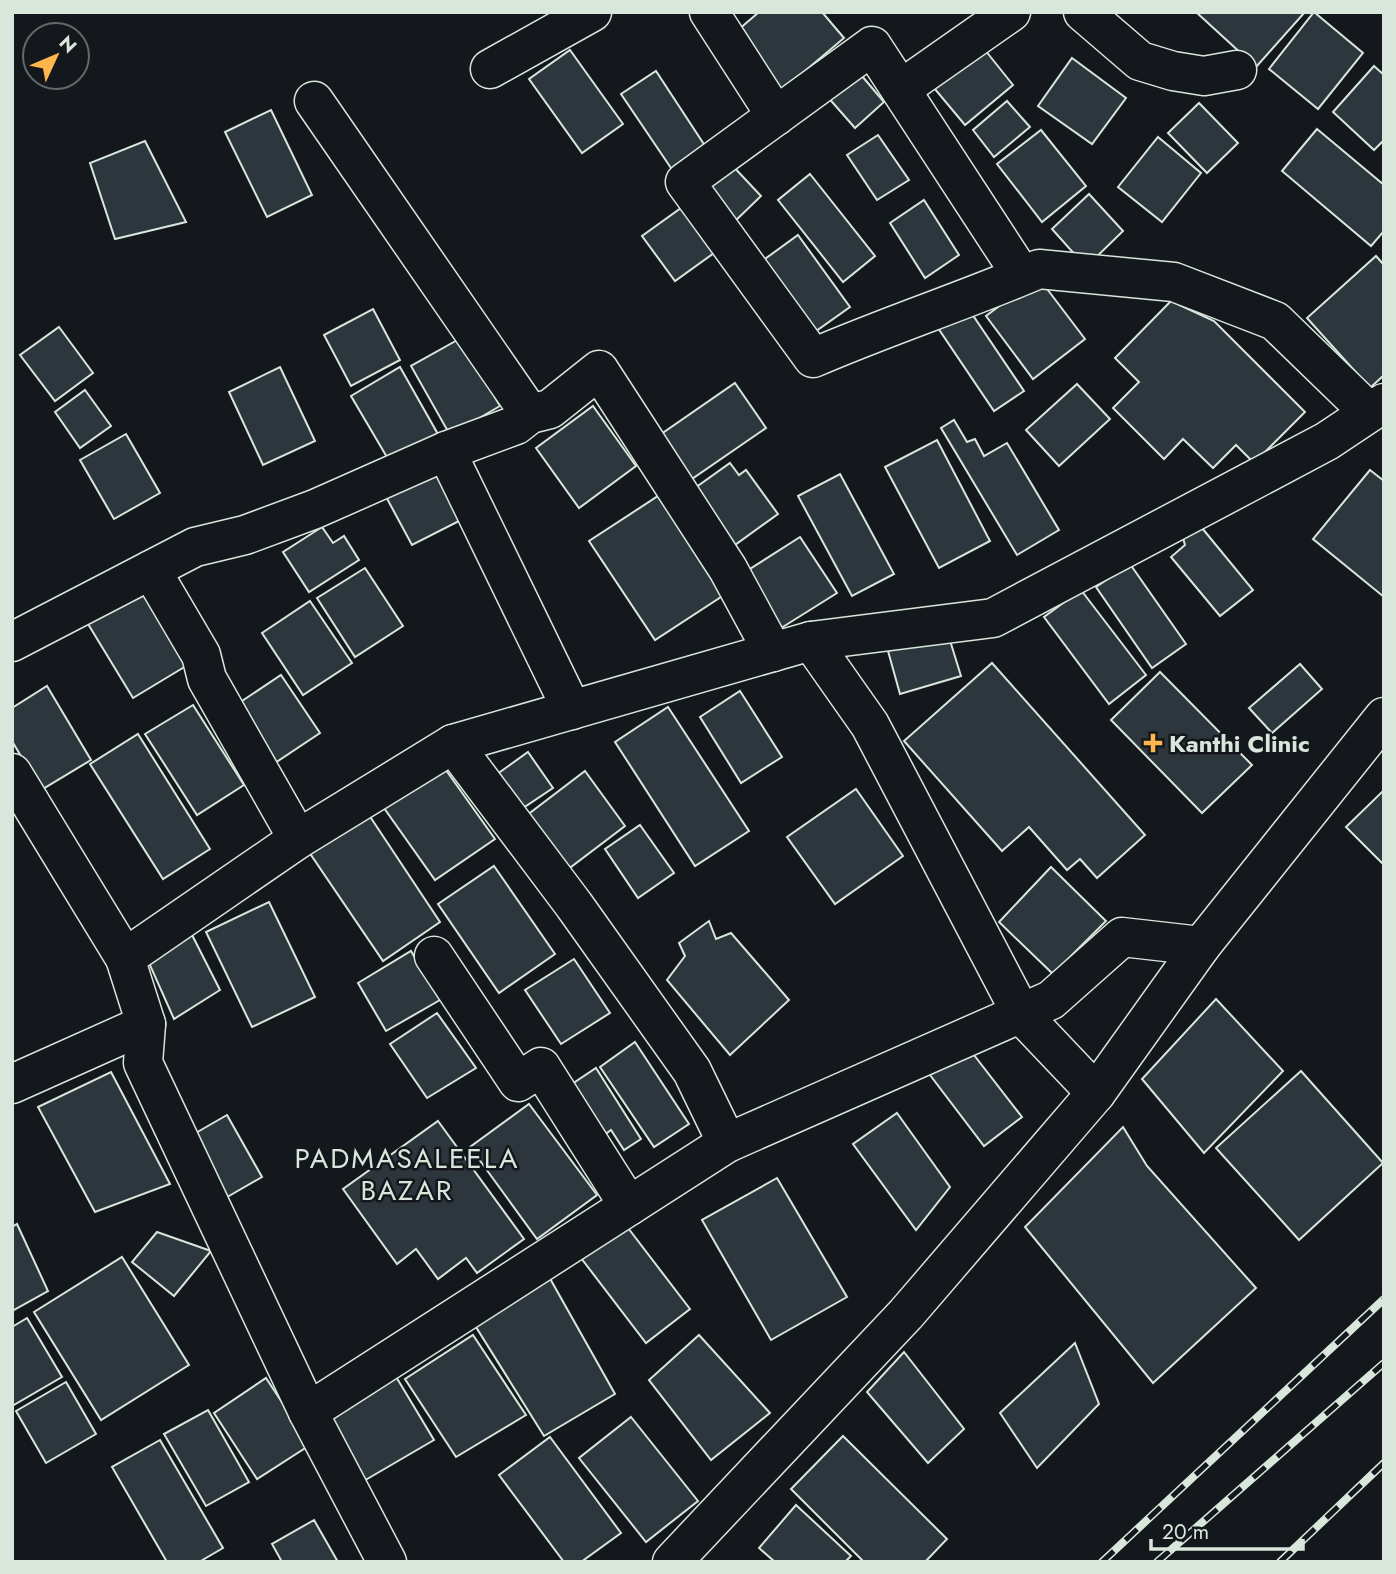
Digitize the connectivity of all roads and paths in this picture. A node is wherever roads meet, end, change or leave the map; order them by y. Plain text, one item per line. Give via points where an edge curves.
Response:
1 (592, 12) edge
2 (709, 12) edge
3 (1011, 12) edge
4 (1083, 12) edge
5 (490, 69) dead end
6 (1237, 70) dead end
7 (901, 89) junction
8 (314, 101) dead end
9 (776, 116) junction
10 (1022, 276) junction
11 (1376, 407) edge
12 (530, 414) junction
13 (446, 451) junction
14 (151, 570) junction
15 (811, 641) junction
16 (12, 642) edge
17 (773, 652) junction
18 (572, 710) junction
19 (1384, 717) edge
20 (453, 744) junction
21 (12, 773) edge
22 (298, 839) junction
23 (1200, 946) junction
24 (434, 956) dead end
25 (125, 958) junction
26 (1022, 1015) junction
27 (146, 1024) junction
28 (12, 1084) edge
29 (1096, 1093) junction
30 (727, 1143) junction
31 (629, 1206) junction
32 (308, 1412) junction
33 (387, 1562) edge
34 (672, 1562) edge

1 - 5 street
2 - 9 street
3 - 7 street
4 - 6 street via 1140,61 1204,76
7 - 9 street via 872,46
7 - 10 street
8 - 12 street
9 - 10 street via 685,182 813,358
10 - 11 street via 1039,269 1174,282 1275,321
11 - 15 street via 1327,442 993,618
12 - 13 street via 516,425
12 - 17 street via 550,409 599,370 728,569
13 - 14 street via 315,509 195,547
13 - 18 street
14 - 16 street
14 - 22 street
15 - 17 street
15 - 26 street via 870,725
17 - 18 street
18 - 20 street
19 - 23 street
20 - 22 street
20 - 30 street via 692,1071
21 - 25 street
22 - 25 street
23 - 26 street via 1122,937 1051,1000
23 - 29 street
24 - 31 street via 518,1082 541,1067
25 - 27 street
26 - 29 street
26 - 30 street
27 - 28 street
27 - 32 street via 143,1063
29 - 34 street via 906,1314
30 - 31 street
31 - 32 street
32 - 33 street

